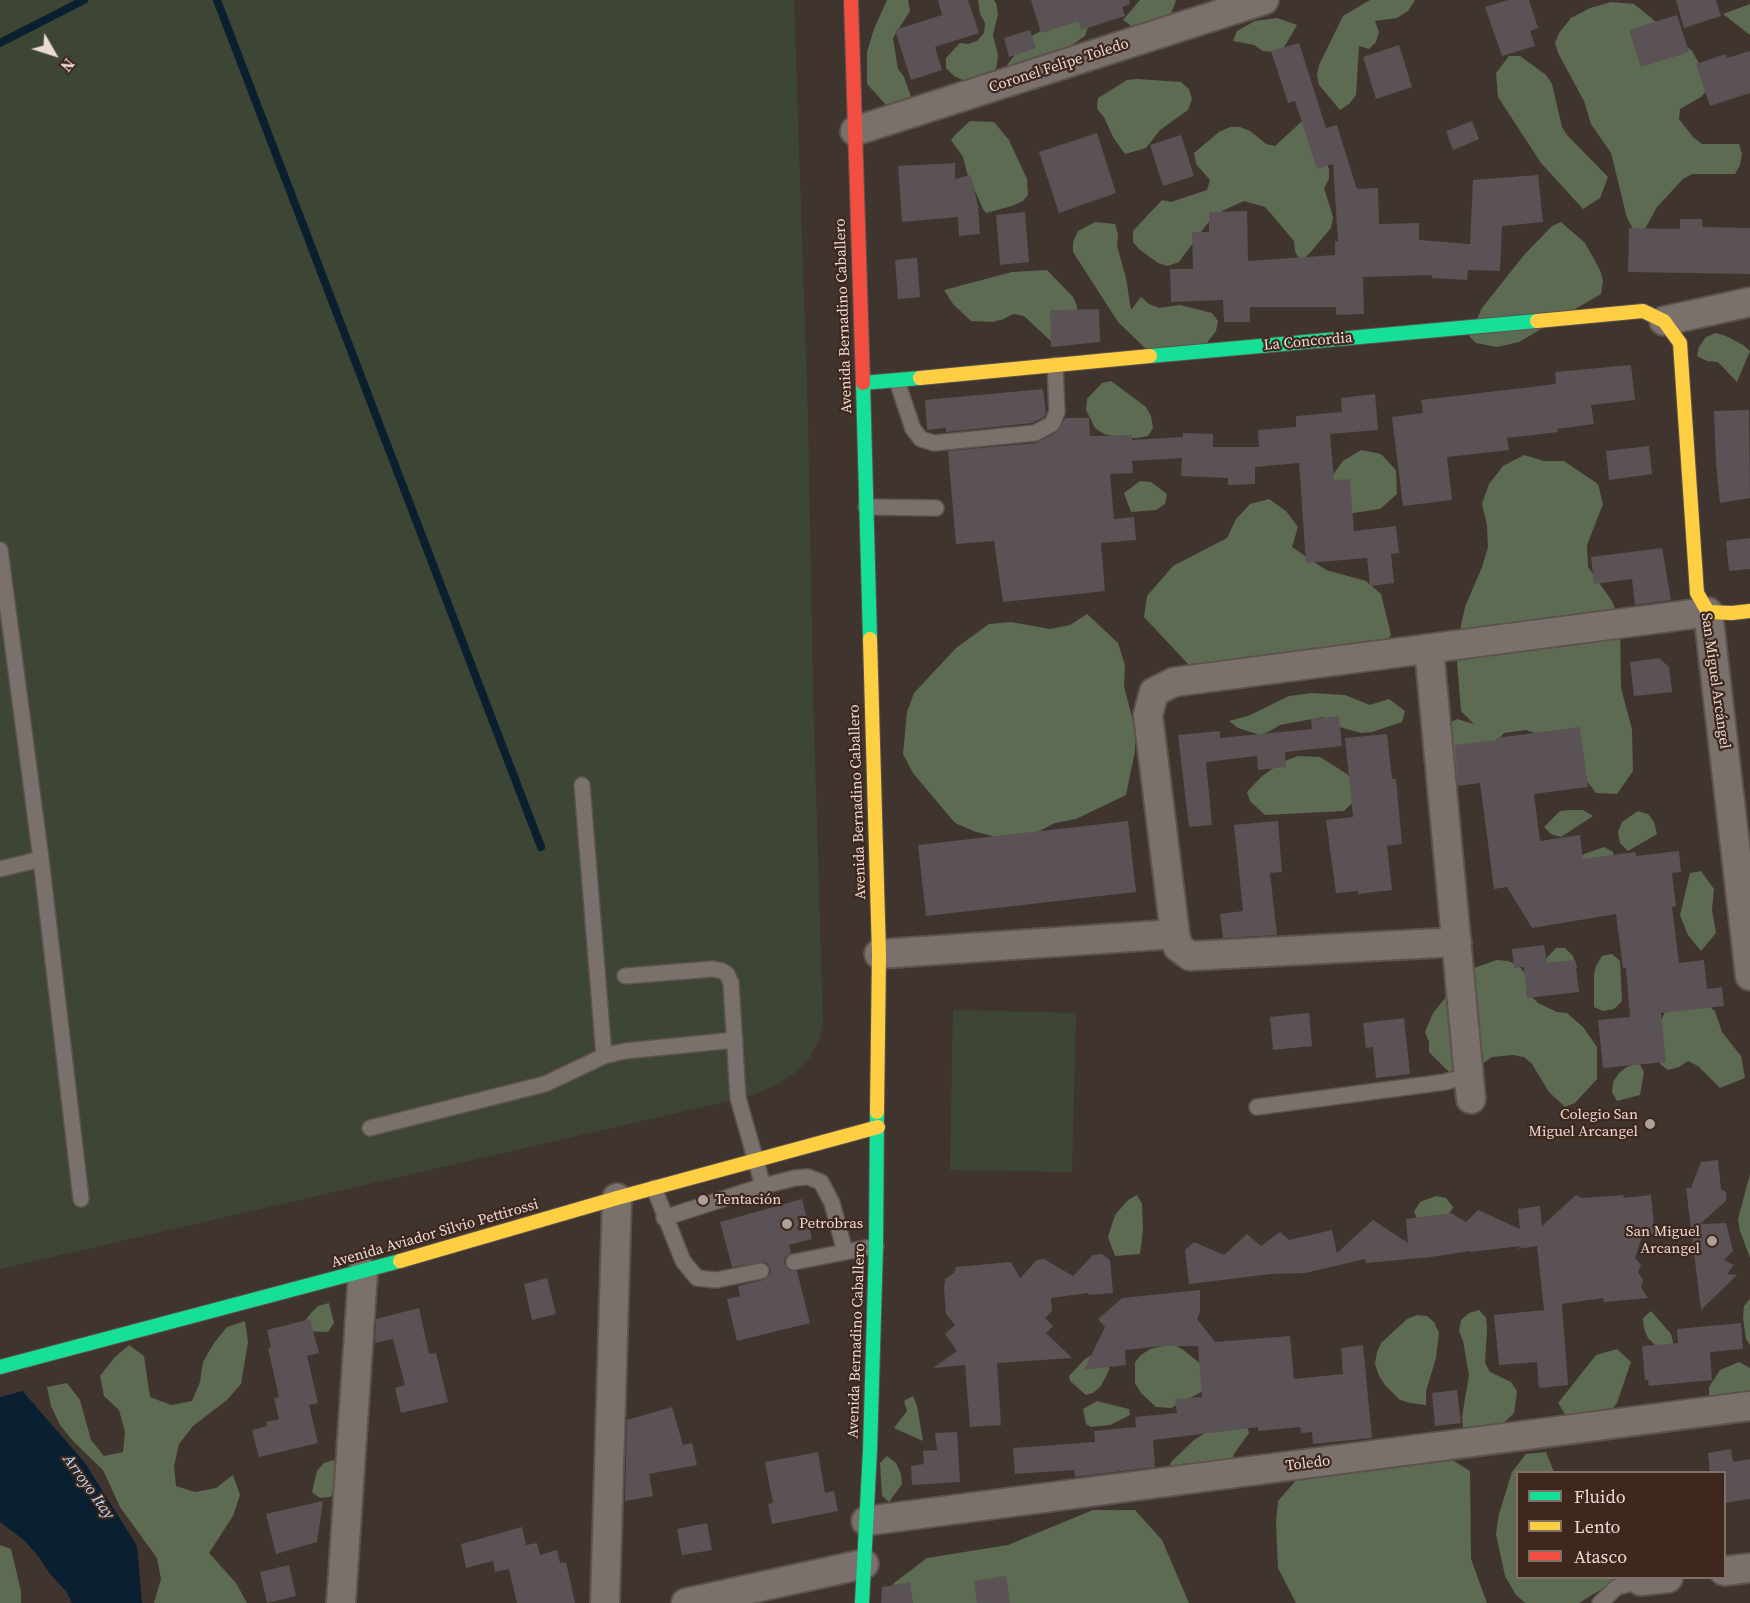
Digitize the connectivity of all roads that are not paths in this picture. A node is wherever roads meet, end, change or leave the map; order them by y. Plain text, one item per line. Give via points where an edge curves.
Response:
1 (851, 0) edge
2 (1264, 0) edge
3 (855, 131) junction
4 (1750, 302) edge
5 (1664, 321) junction
6 (1055, 365) junction
7 (897, 381) junction
8 (862, 383) junction
9 (866, 507) junction
10 (936, 508) dead end
11 (0, 550) edge
12 (1750, 611) edge
13 (1708, 612) junction
14 (1429, 649) junction
15 (582, 785) dead end
16 (40, 859) junction
17 (0, 869) edge
18 (1175, 934) junction
19 (1457, 942) junction
20 (879, 954) junction
21 (625, 976) dead end
22 (1750, 976) edge
23 (735, 1040) junction
24 (604, 1056) junction
25 (1471, 1087) joint
26 (1257, 1107) dead end
27 (878, 1127) junction
28 (370, 1128) dead end
29 (756, 1161) junction
30 (763, 1186) junction
31 (654, 1188) junction
32 (617, 1198) junction
33 (81, 1199) dead end
34 (664, 1218) junction
35 (876, 1246) junction
36 (845, 1252) junction
37 (794, 1262) dead end
38 (761, 1271) dead end
39 (363, 1272) junction
40 (0, 1368) edge
41 (1750, 1406) edge
42 (866, 1521) junction
43 (864, 1564) junction
44 (1750, 1568) edge
45 (1726, 1571) edge
46 (1655, 1579) edge
47 (341, 1603) edge
48 (604, 1603) edge
49 (686, 1603) edge
50 (862, 1603) edge
51 (1600, 1603) edge

1 - 3 main road, Avenida Bernadino Caballero
2 - 3 street, Coronel Felipe Toledo
3 - 8 main road, Avenida Bernadino Caballero
4 - 5 street
5 - 6 main road, La Concordia via 1643,311
5 - 13 main road, San Miguel Arcángel via 1680,344 1697,593
6 - 7 main road, La Concordia
6 - 7 lane via 1057,412 1052,424 1035,433 934,443 921,439 913,429
7 - 8 main road, La Concordia
8 - 9 main road, Avenida Bernadino Caballero
9 - 10 lane
9 - 20 main road, Avenida Bernadino Caballero
11 - 16 lane
12 - 13 main road
13 - 14 street
13 - 22 street, San Miguel Arcángel
14 - 18 street via 1174,682 1154,692 1148,715
14 - 19 street
15 - 24 lane
16 - 17 lane
16 - 33 lane
18 - 19 street via 1179,946 1190,956
18 - 20 street
19 - 25 street
20 - 27 main road, Avenida Bernadino Caballero
21 - 23 lane via 722,971 731,983
23 - 24 lane
23 - 29 lane via 738,1098
24 - 28 lane via 545,1084
25 - 26 lane via 1445,1082
27 - 29 main road, Avenida Aviador Silvio Pettirossi
27 - 35 main road, Avenida Bernadino Caballero
29 - 30 lane
29 - 31 main road, Avenida Aviador Silvio Pettirossi
30 - 34 lane
30 - 36 lane via 808,1177 821,1182 832,1203
31 - 32 main road, Avenida Aviador Silvio Pettirossi
31 - 34 lane
32 - 39 main road, Avenida Aviador Silvio Pettirossi
32 - 48 street
34 - 38 lane via 683,1261 697,1278 716,1280
35 - 36 lane
35 - 42 main road, Avenida Bernadino Caballero
36 - 37 lane
39 - 40 main road, Avenida Aviador Silvio Pettirossi
39 - 47 street
41 - 42 street, Toledo
42 - 43 main road, Avenida Bernadino Caballero
43 - 49 street
43 - 50 main road, Avenida Bernadino Caballero
44 - 45 street
46 - 51 lane via 1617,1587

